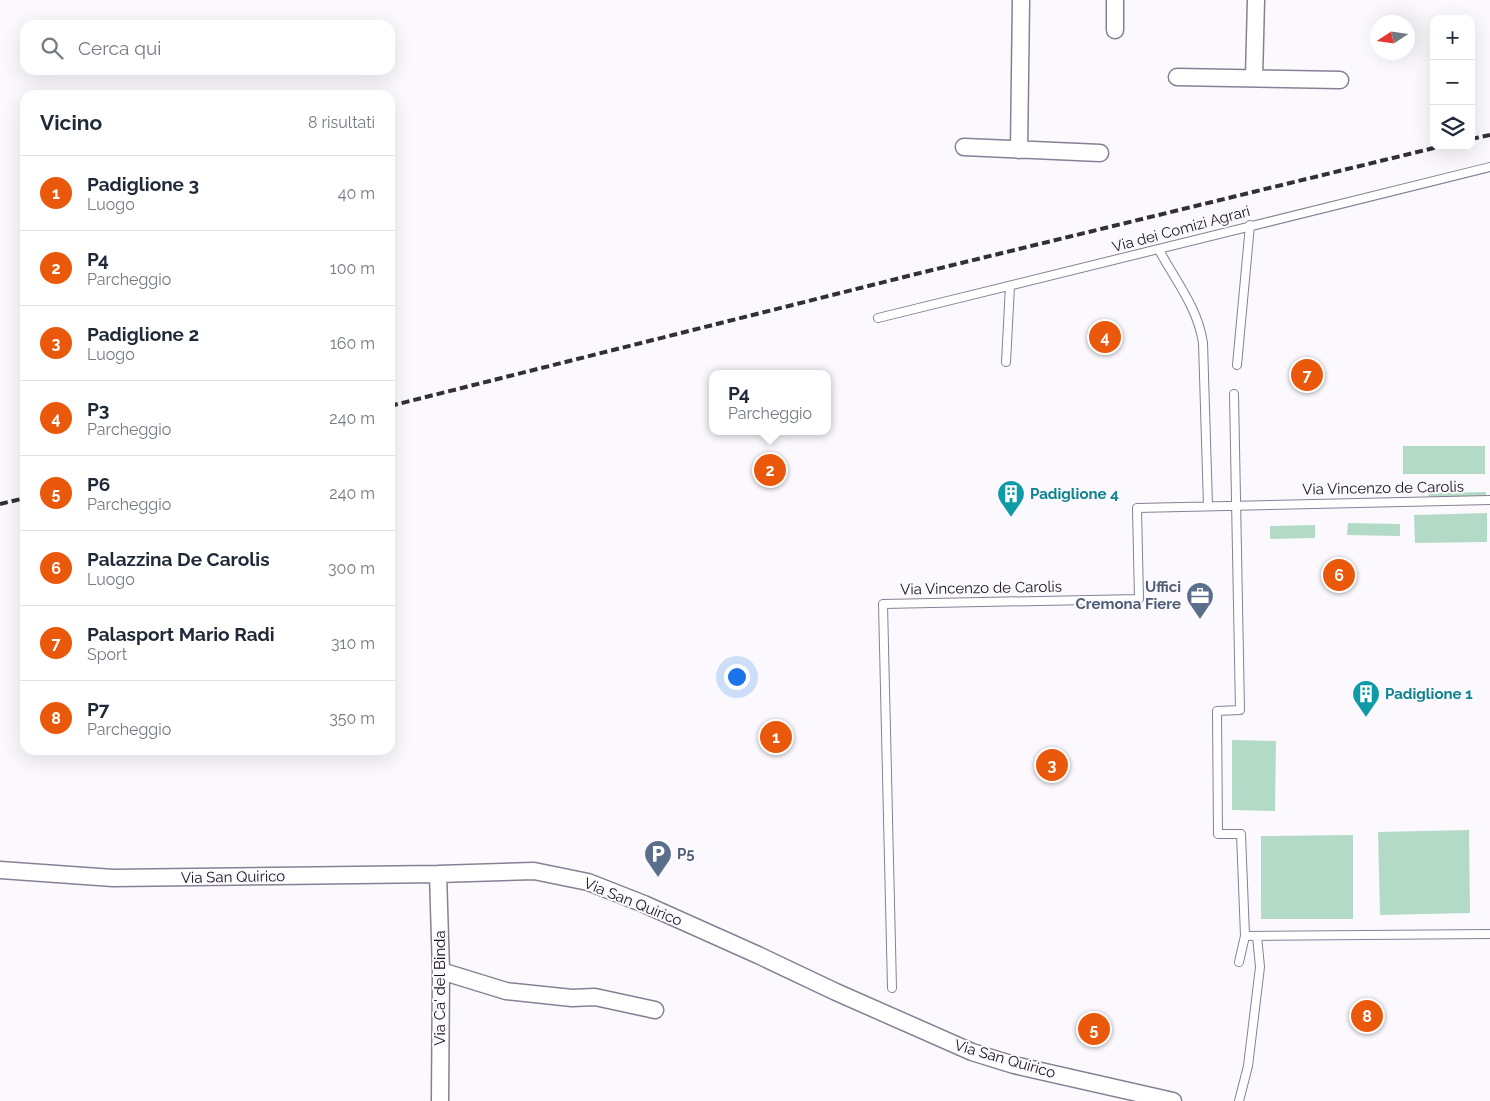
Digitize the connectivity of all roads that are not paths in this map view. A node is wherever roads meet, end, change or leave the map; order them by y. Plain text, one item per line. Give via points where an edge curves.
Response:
1 (1021, 0) edge
2 (1116, 0) edge
3 (1256, 0) edge
4 (1115, 30) dead end
5 (1177, 76) dead end
6 (1254, 78) junction
7 (1340, 80) dead end
8 (964, 147) dead end
9 (1019, 150) junction
10 (1100, 152) dead end
11 (1490, 167) edge
12 (1250, 225) junction
13 (1159, 250) junction
14 (1010, 286) junction
15 (878, 318) dead end
16 (1006, 362) dead end
17 (1237, 365) dead end
18 (1234, 394) dead end
19 (1490, 500) edge
20 (1208, 506) junction
21 (1237, 506) junction
22 (0, 870) edge
23 (438, 874) junction
24 (1490, 934) edge
25 (1244, 936) junction
26 (1257, 936) junction
27 (1239, 962) dead end
28 (441, 971) junction
29 (892, 988) dead end
30 (655, 1010) dead end
31 (440, 1101) edge
32 (1173, 1101) edge
33 (1239, 1101) edge

1 - 9 street
2 - 4 street
3 - 6 street
5 - 6 street
6 - 7 street
8 - 9 street
9 - 10 street
11 - 12 lane, Via dei Comizi Agrari
12 - 13 lane, Via dei Comizi Agrari
12 - 17 lane
13 - 14 lane, Via dei Comizi Agrari
13 - 20 lane via 1197,316 1201,329
14 - 15 lane, Via dei Comizi Agrari
14 - 16 lane
18 - 21 lane
19 - 21 lane, Via Vincenzo de Carolis
20 - 21 lane, Via Vincenzo de Carolis
20 - 29 lane, Via Vincenzo de Carolis via 1137,508 1139,599 883,604
21 - 25 lane via 1240,710 1217,711 1218,834 1241,834
22 - 23 street, Via San Quirico via 113,878
23 - 28 street, Via Ca' del Binda
23 - 32 street, Via San Quirico via 534,871 588,882 644,904 972,1052 1014,1065
24 - 26 lane
25 - 26 lane
25 - 27 lane
26 - 33 lane via 1260,967 1248,1066
28 - 30 street via 506,991 572,998 595,996
28 - 31 street, Via Ca' del Binda

